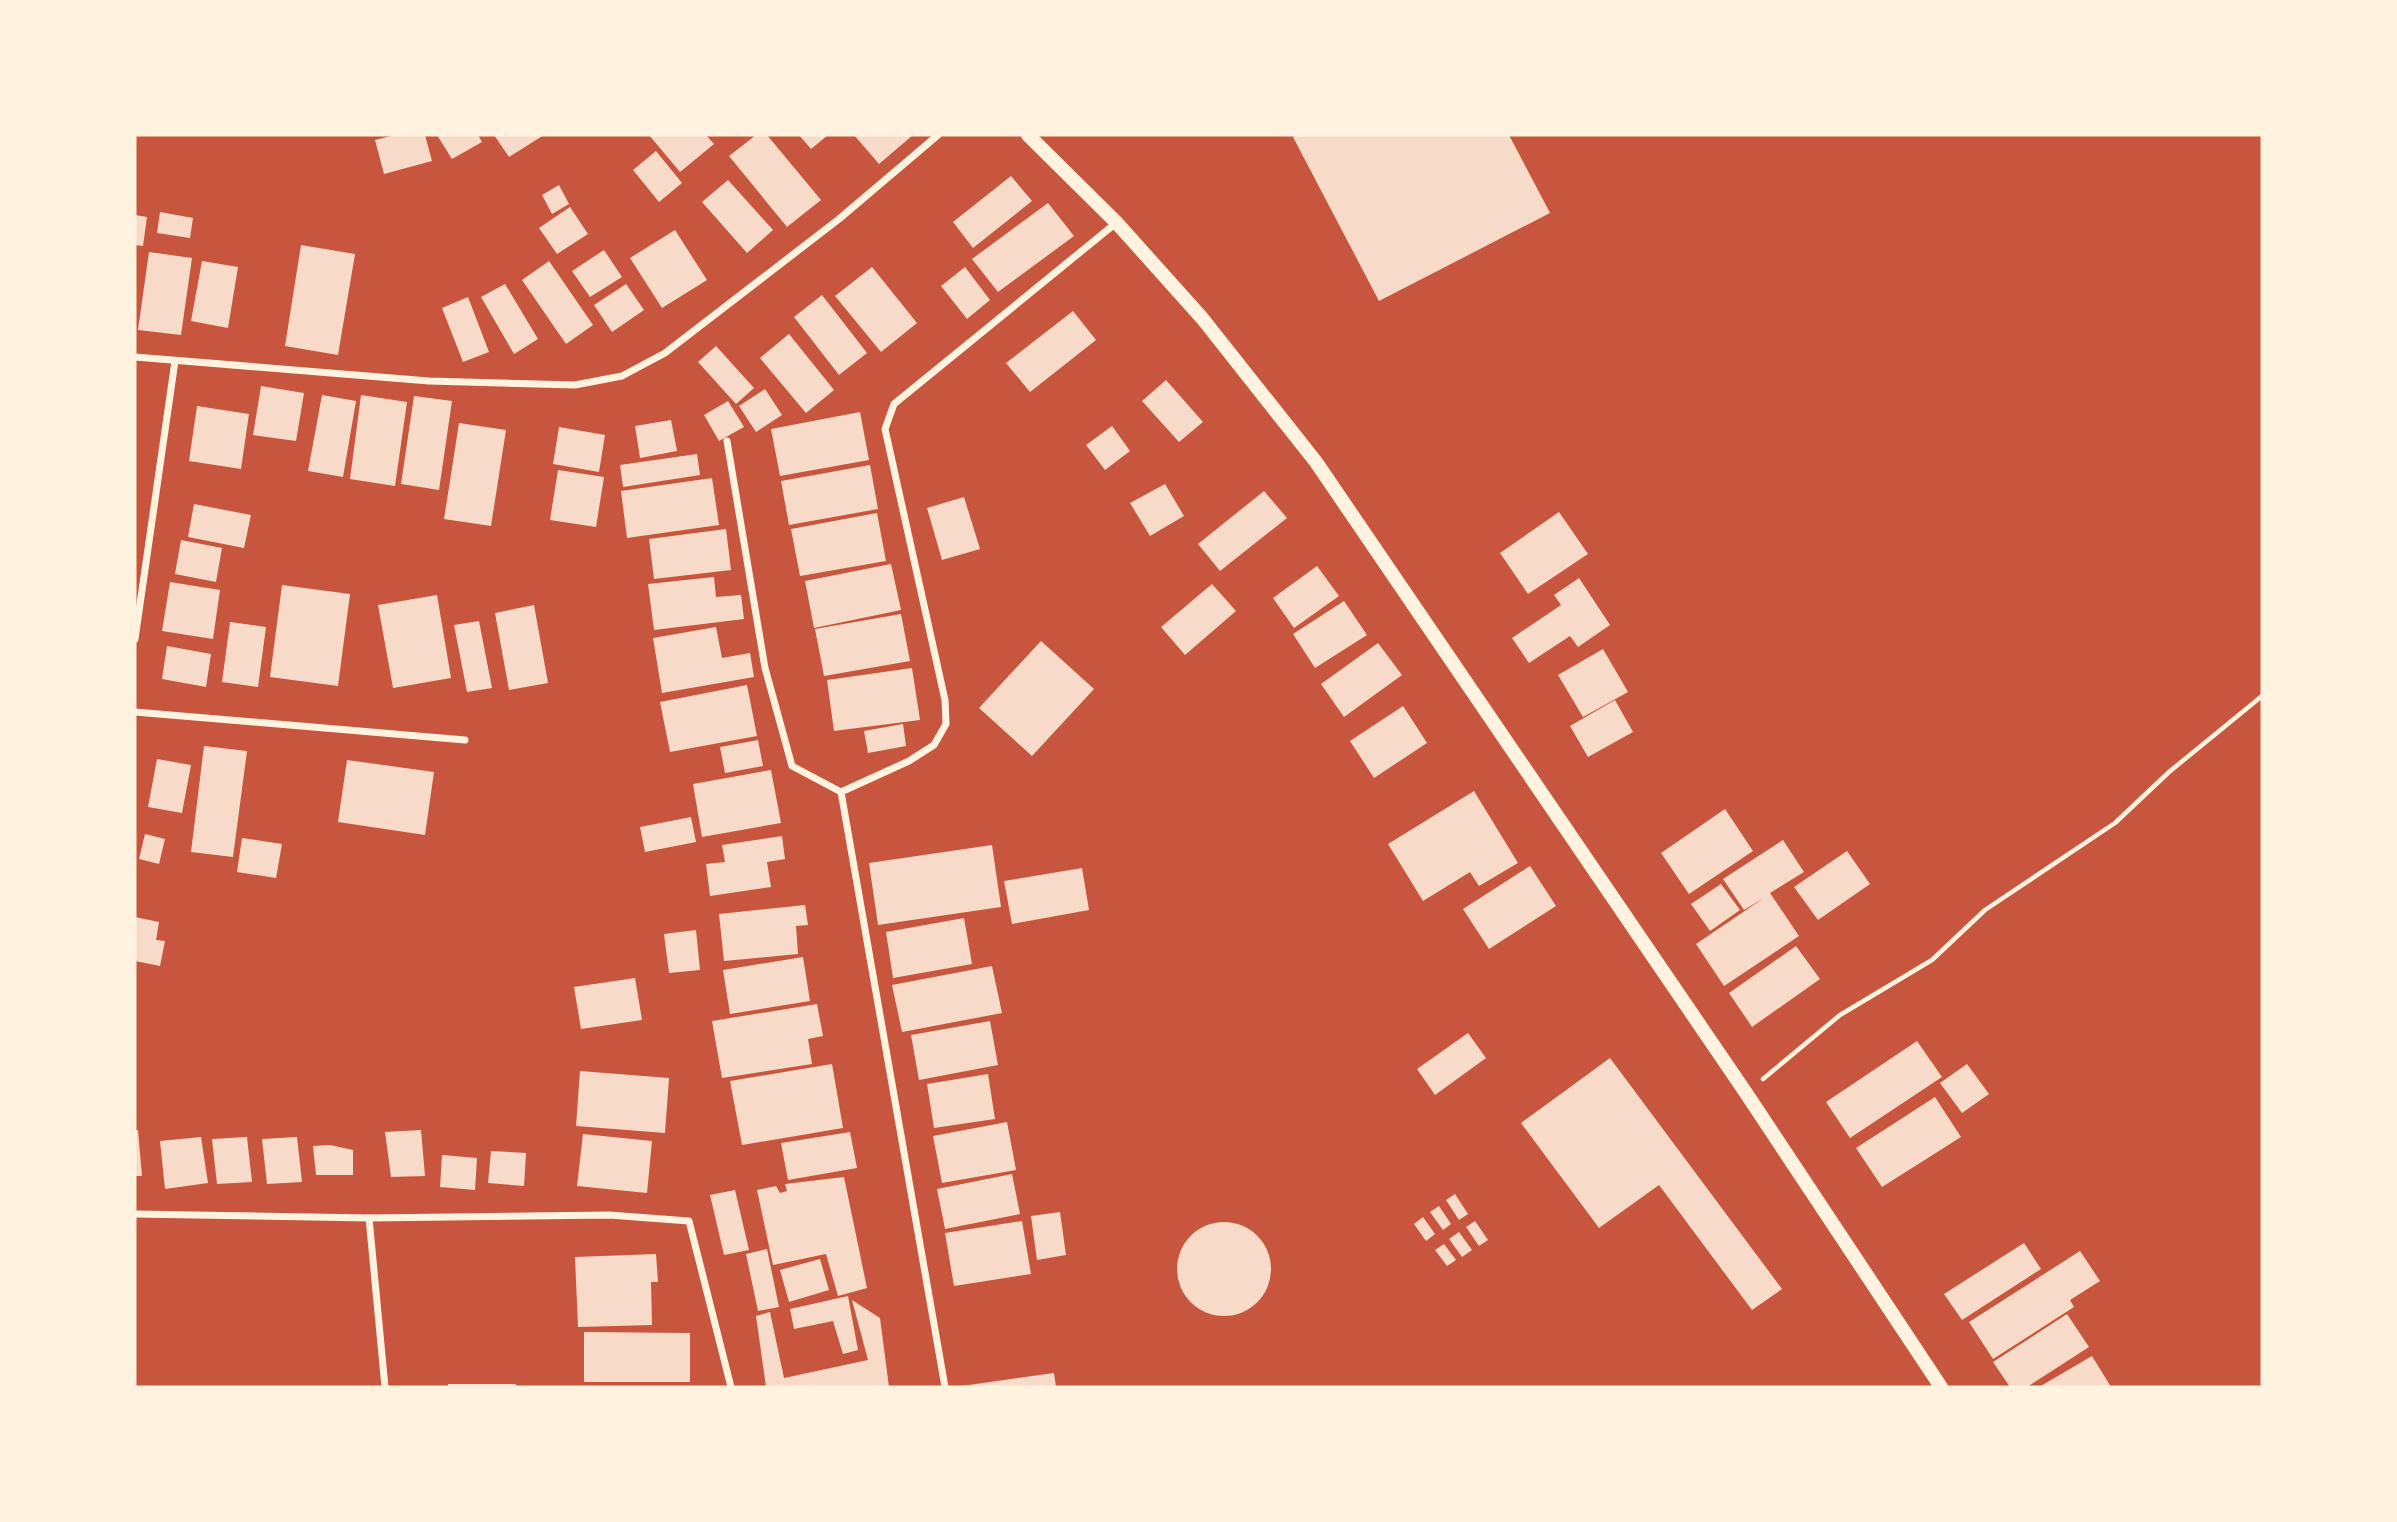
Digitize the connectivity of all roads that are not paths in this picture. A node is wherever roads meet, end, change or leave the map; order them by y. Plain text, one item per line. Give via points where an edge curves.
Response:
1 (938, 135) edge
2 (1028, 135) edge
3 (1116, 222) junction
4 (135, 358) edge
5 (175, 361) junction
6 (727, 441) dead end
7 (135, 639) edge
8 (135, 712) edge
9 (465, 740) dead end
10 (841, 792) junction
11 (135, 1214) edge
12 (369, 1218) junction
13 (384, 1387) edge
14 (731, 1387) edge
15 (945, 1387) edge
16 (1941, 1387) edge

1 - 5 street via 839,219 665,353 622,376 575,385 429,381
2 - 3 main road
3 - 10 street via 894,404 885,429 945,700 946,724 934,746
3 - 16 main road via 1202,318 1316,462
4 - 5 street
5 - 7 street
6 - 10 street via 765,668 792,766
8 - 9 street
10 - 15 street
11 - 12 street
12 - 13 street
12 - 14 street via 609,1215 689,1221

